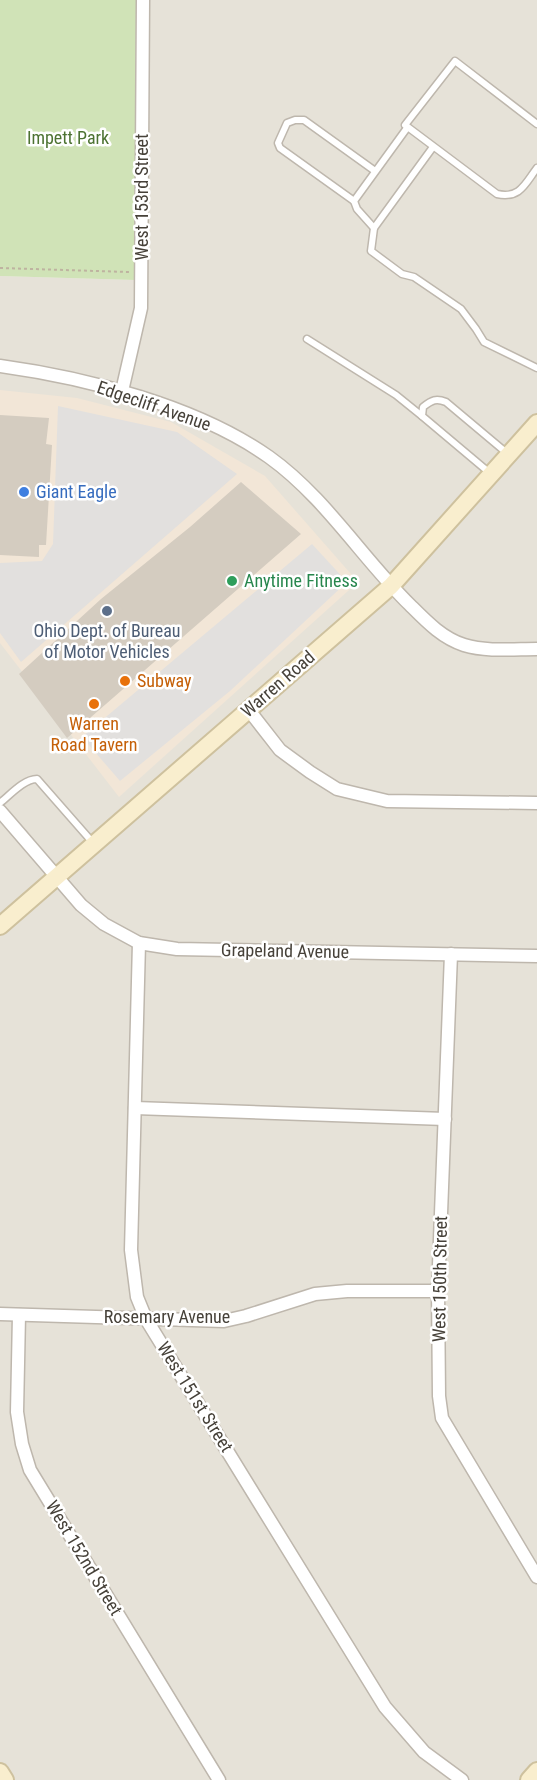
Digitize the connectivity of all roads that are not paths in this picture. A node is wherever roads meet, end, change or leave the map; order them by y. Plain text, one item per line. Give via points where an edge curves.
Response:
1 (143, 0) edge
2 (537, 124) edge
3 (407, 128) junction
4 (433, 147) junction
5 (537, 168) edge
6 (375, 171) junction
7 (354, 201) junction
8 (374, 228) junction
9 (307, 339) dead end
10 (0, 366) edge
11 (537, 368) edge
12 (122, 391) junction
13 (422, 416) junction
14 (537, 423) edge
15 (508, 454) junction
16 (491, 474) junction
17 (391, 586) junction
18 (537, 649) edge
19 (248, 709) junction
20 (0, 803) edge
21 (537, 803) edge
22 (0, 810) edge
23 (95, 844) junction
24 (58, 877) junction
25 (0, 927) edge
26 (139, 943) junction
27 (451, 954) junction
28 (537, 956) edge
29 (135, 1107) junction
30 (445, 1119) junction
31 (438, 1291) junction
32 (0, 1314) edge
33 (19, 1315) junction
34 (146, 1319) junction
35 (537, 1577) edge
36 (537, 1771) edge
37 (0, 1772) edge
38 (4, 1780) edge
39 (219, 1780) edge
40 (462, 1780) edge
41 (529, 1780) edge

1 - 12 street, West 153rd Street via 141,308
2 - 3 lane via 455,61 405,125
3 - 4 lane
3 - 6 lane
4 - 5 lane via 497,194 513,195
4 - 8 lane
6 - 7 lane
6 - 7 lane via 304,120 287,123 278,143 280,148
7 - 8 lane
8 - 11 lane via 371,251 461,309 484,342
9 - 13 lane
10 - 12 street, Edgecliff Avenue
12 - 17 street, Edgecliff Avenue via 194,416 270,458 305,489
13 - 15 lane via 423,407 432,400 446,402
13 - 16 lane
14 - 15 main road, Warren Road
15 - 16 main road, Warren Road
16 - 17 main road, Warren Road
17 - 18 street, Edgecliff Avenue via 437,632 464,645
17 - 19 main road, Warren Road
19 - 21 street via 280,750 337,789 387,801
19 - 23 main road, Warren Road
20 - 23 lane via 25,783 37,779
22 - 24 street, Grapeland Avenue
23 - 24 main road, Warren Road
24 - 25 main road, Warren Road
24 - 26 street, Grapeland Avenue via 81,905 104,924
26 - 27 street, Grapeland Avenue via 177,949
26 - 29 street, West 151st Street
27 - 28 street, Grapeland Avenue
27 - 30 street, West 150th Street
29 - 30 street
29 - 34 street, West 151st Street via 131,1250 137,1297
30 - 31 street, West 150th Street
31 - 34 street, Rosemary Avenue via 315,1294 224,1321
31 - 35 street, West 150th Street via 442,1418
32 - 33 street, Rosemary Avenue
33 - 34 street, Rosemary Avenue
33 - 39 street, West 152nd Street via 17,1412 30,1470
34 - 40 street, West 151st Street via 385,1707 424,1752
36 - 41 main road
37 - 38 main road

